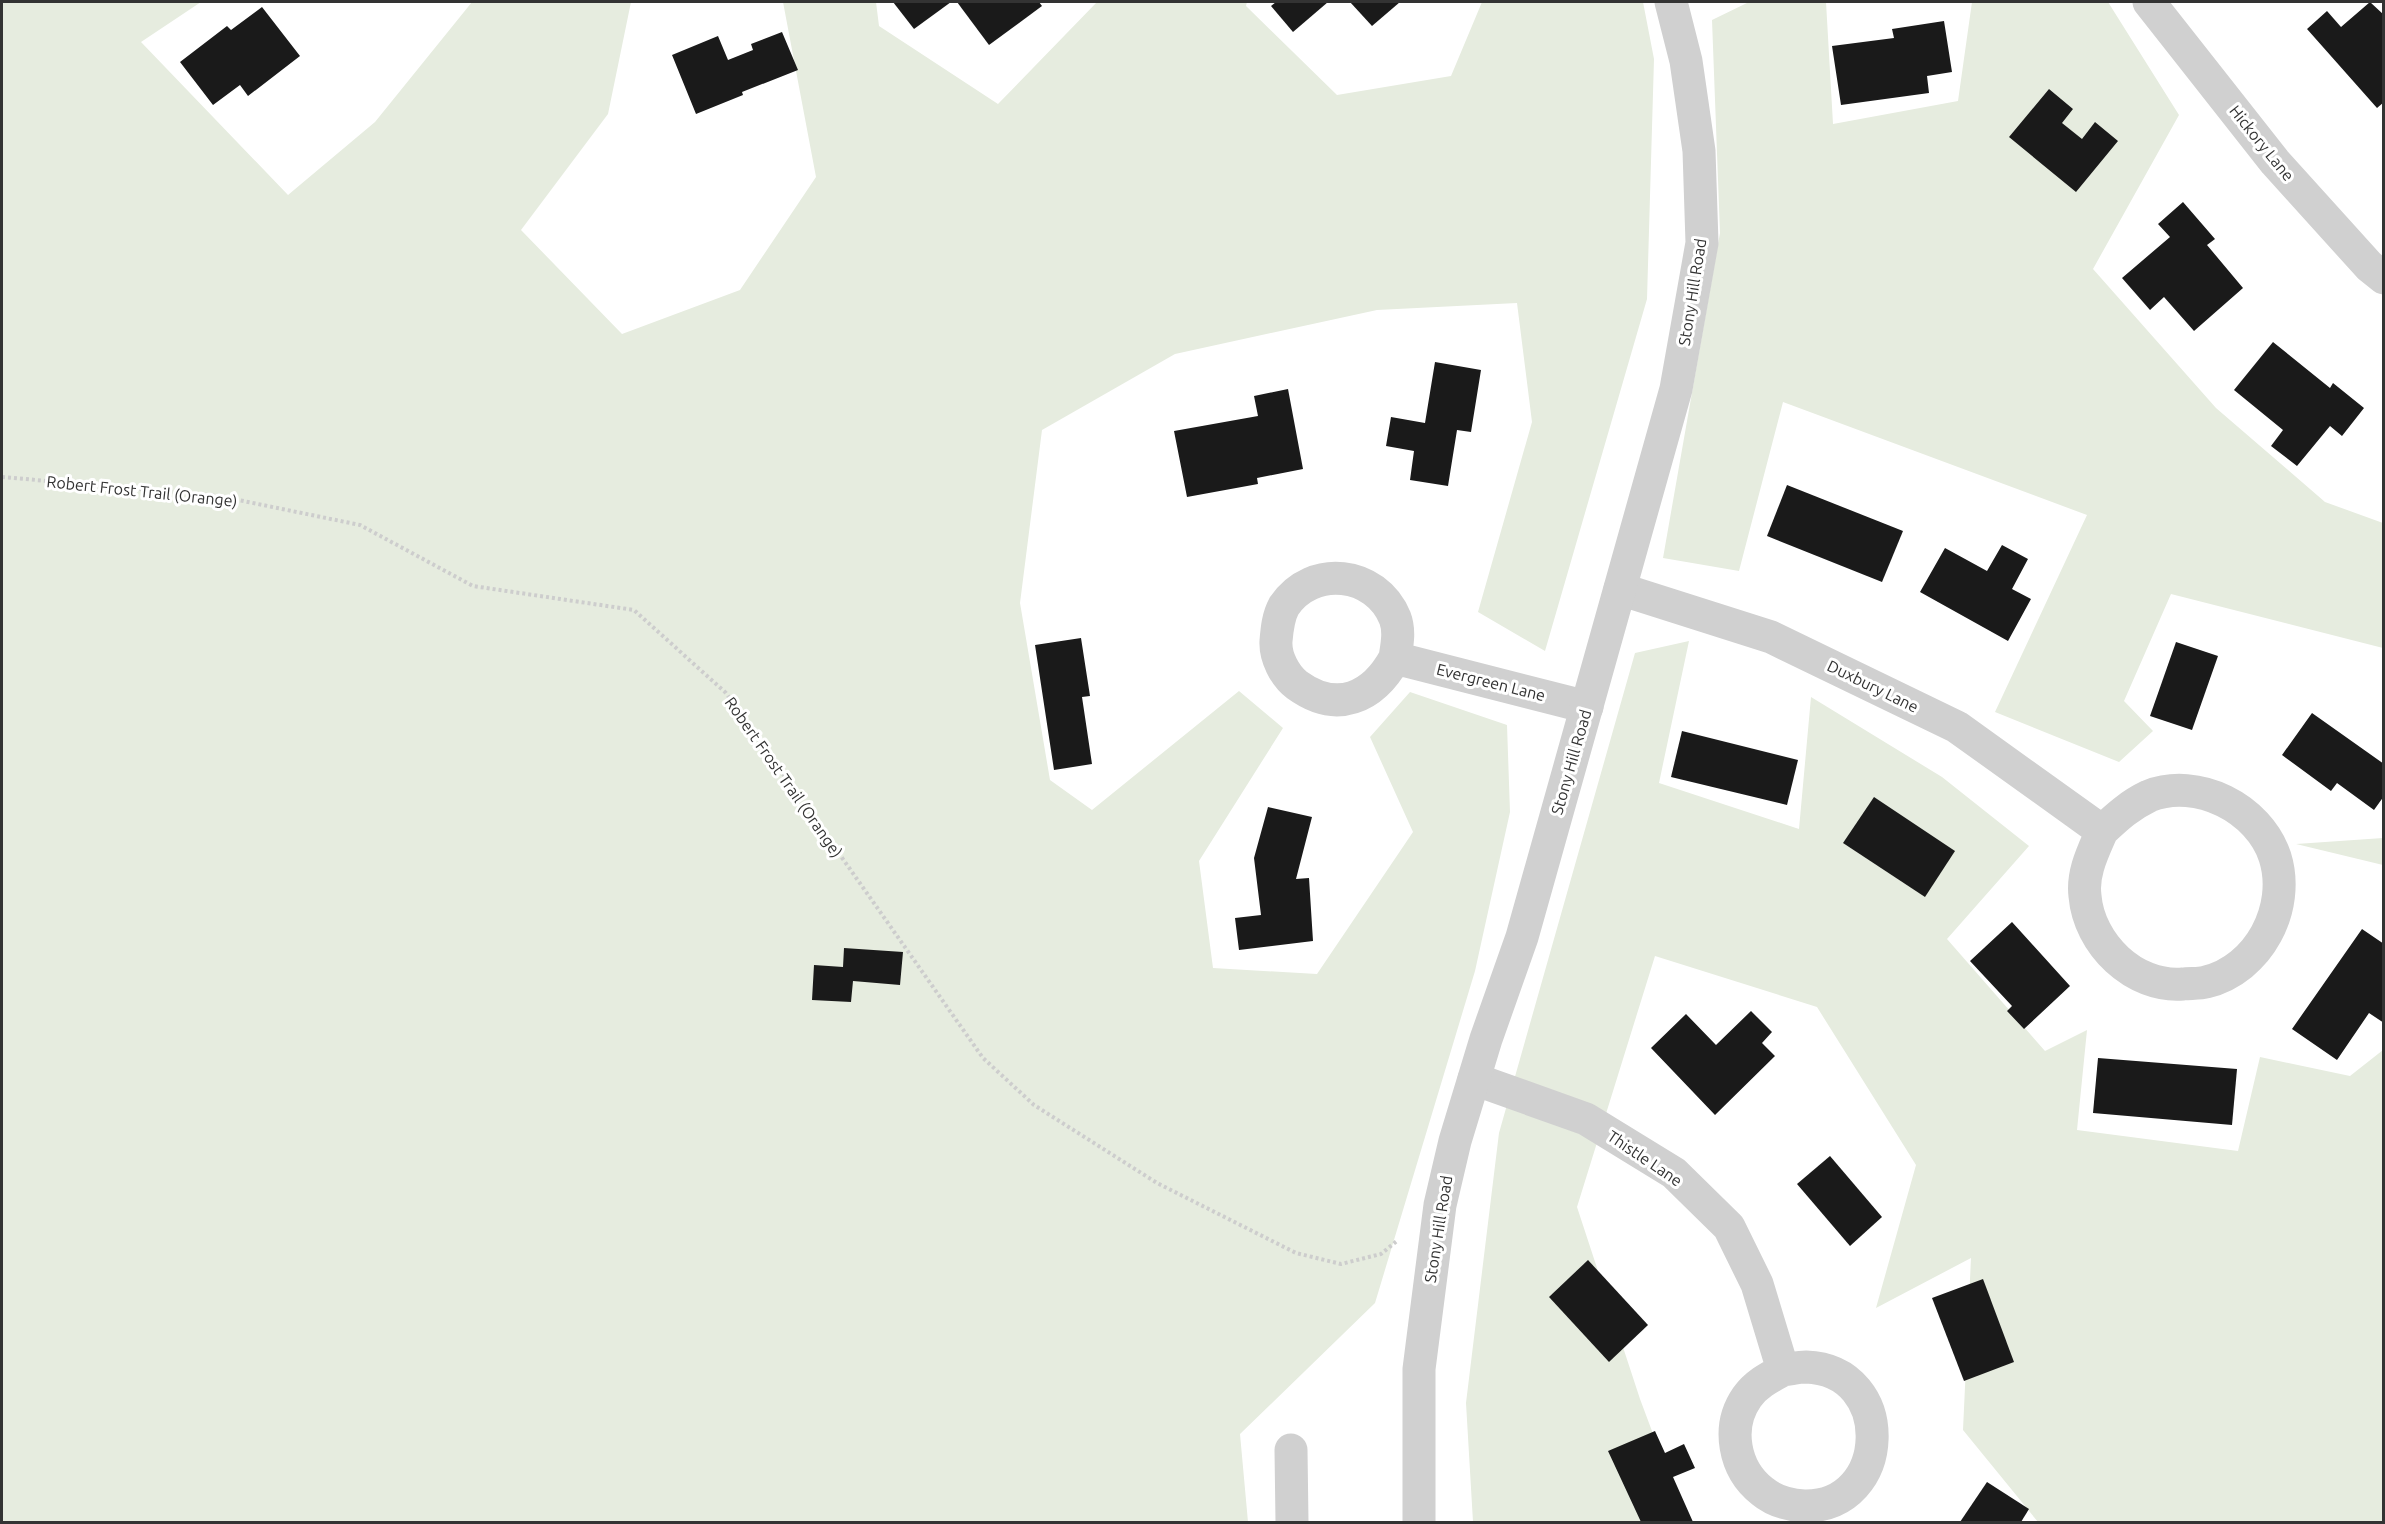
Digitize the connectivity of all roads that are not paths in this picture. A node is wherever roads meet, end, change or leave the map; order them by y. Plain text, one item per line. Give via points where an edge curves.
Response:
1 (2149, 2) edge
2 (1676, 3) edge
3 (2384, 278) edge
4 (1620, 589) junction
5 (1395, 658) dead end
6 (1587, 707) junction
7 (2102, 831) junction
8 (1474, 1079) junction
9 (1783, 1370) junction
10 (1291, 1450) dead end
11 (1292, 1522) edge
12 (1419, 1522) edge

1 - 3 street, Hickory Lane via 2276,162
2 - 4 street, Stony Hill Road via 1699,151 1702,243 1676,389
4 - 6 street, Stony Hill Road
4 - 7 street, Duxbury Lane via 1771,637 1957,727
5 - 6 street, Evergreen Lane
6 - 8 street, Stony Hill Road via 1522,937
7 - 7 street via 2088,862 2085,896 2093,929 2112,956 2140,976 2172,985 2206,982 2237,968 2261,944 2275,917 2279,886 2275,856 2260,829 2238,808 2211,795 2181,790 2151,796 2133,805
8 - 9 street, Thistle Lane via 1586,1119 1674,1173 1729,1227 1757,1284
8 - 12 street, Stony Hill Road via 1440,1205 1419,1369
9 - 9 street via 1763,1380 1747,1397 1737,1419 1735,1441 1740,1464 1752,1483 1770,1497 1792,1505 1815,1506 1836,1498 1854,1484 1867,1465 1873,1444 1872,1421 1863,1400 1848,1382 1828,1371 1806,1367
10 - 11 street

